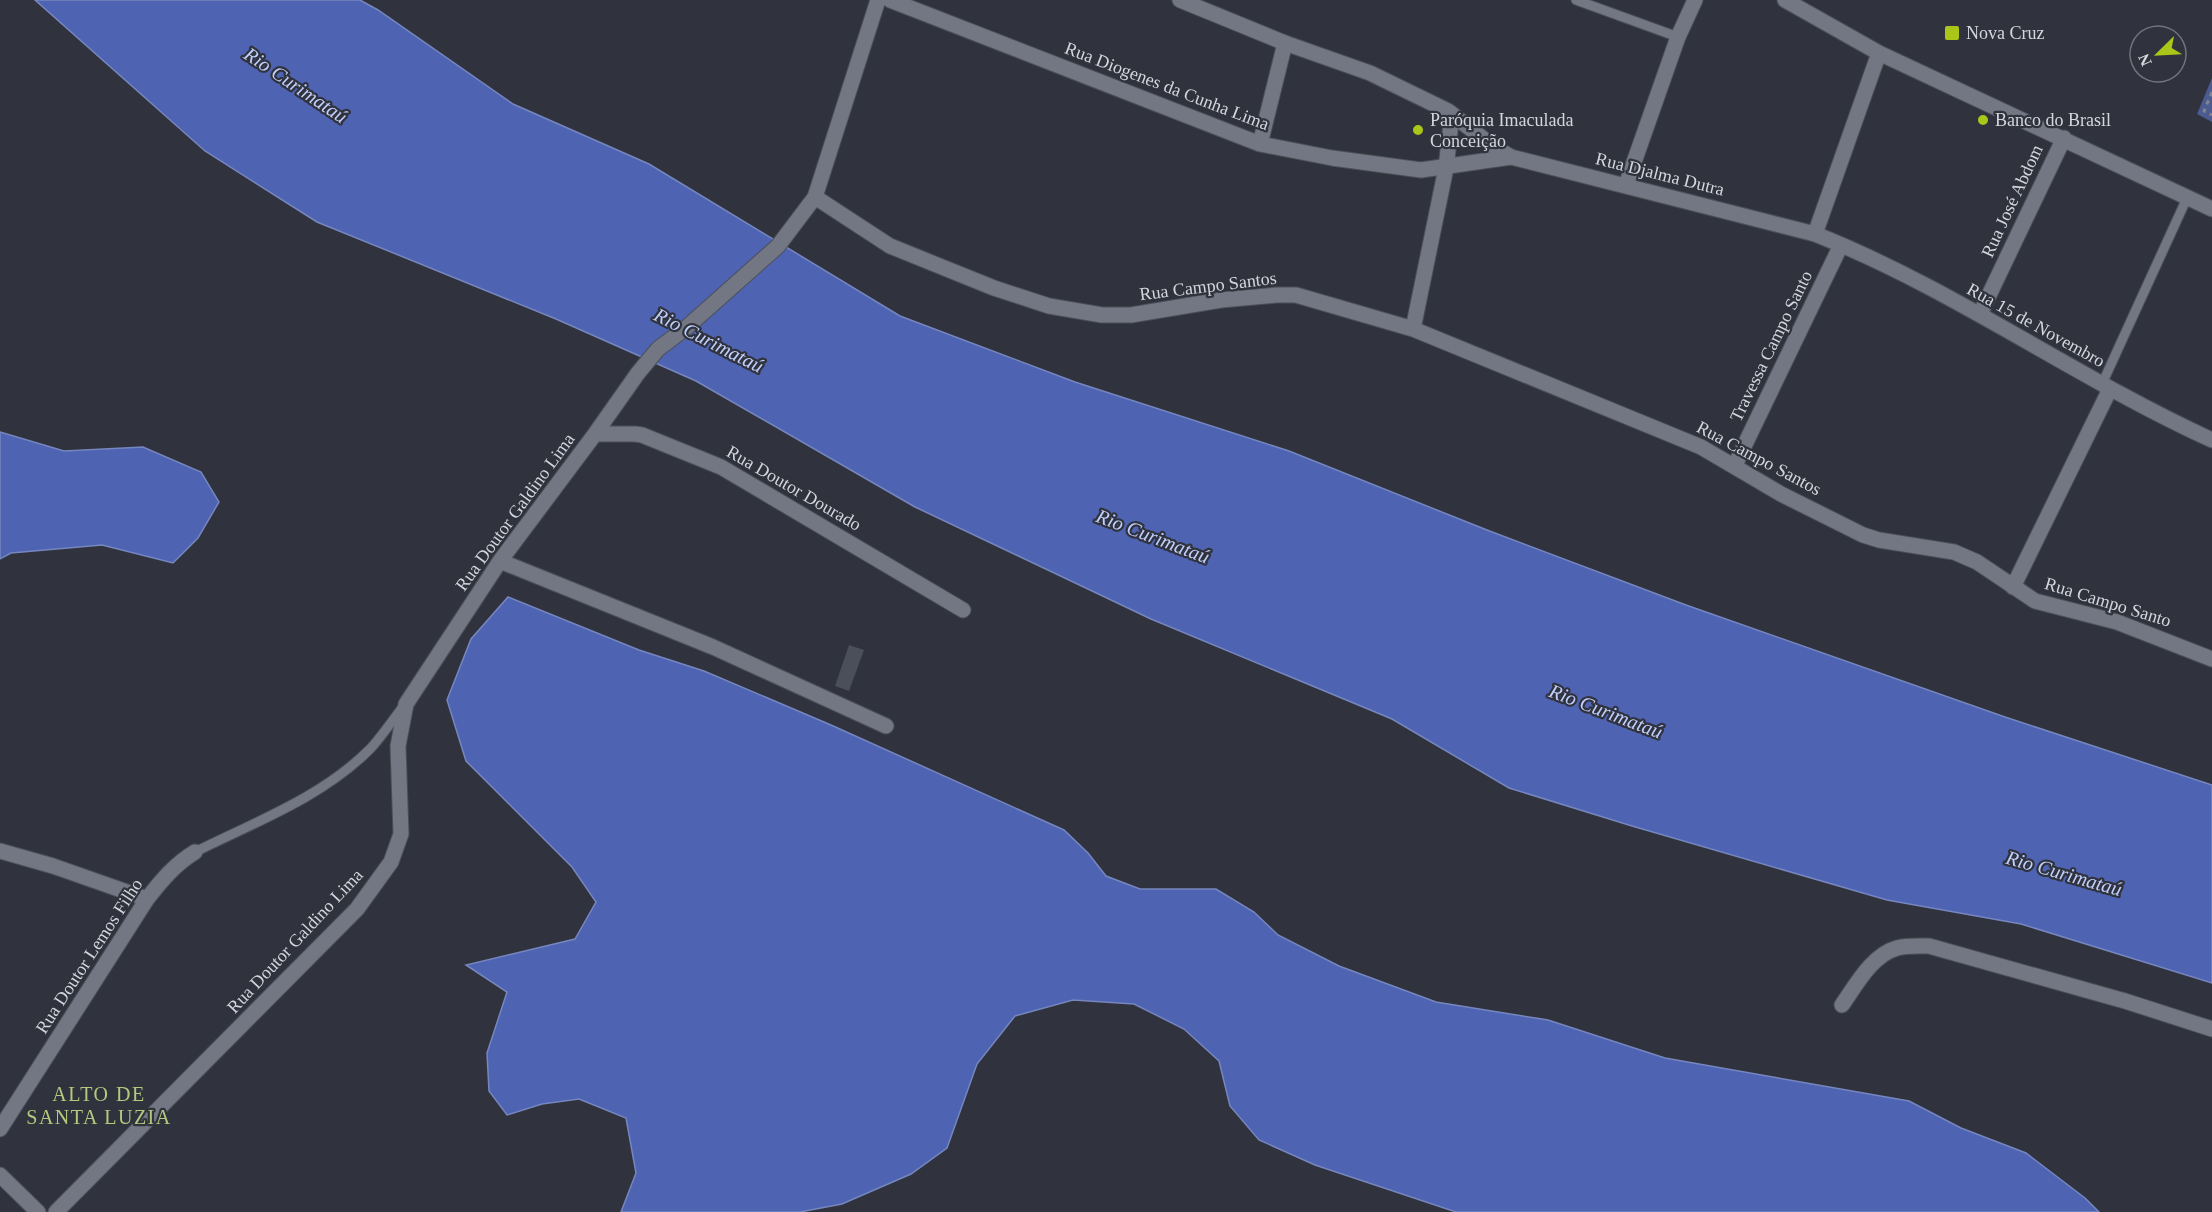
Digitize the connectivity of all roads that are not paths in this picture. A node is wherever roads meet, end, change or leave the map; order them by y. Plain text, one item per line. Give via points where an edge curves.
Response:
1 (878, 0) edge
2 (890, 0) edge
3 (1180, 0) edge
4 (1576, 0) edge
5 (1695, 0) edge
6 (1785, 0) edge
7 (1678, 37) junction
8 (1285, 43) junction
9 (1879, 53) junction
10 (1452, 114) junction
11 (2064, 138) junction
12 (1260, 144) junction
13 (1511, 157) junction
14 (1446, 168) junction
15 (1626, 185) junction
16 (815, 197) junction
17 (2187, 198) junction
18 (2212, 209) edge
19 (1815, 234) junction
20 (1841, 244) junction
21 (1980, 314) junction
22 (1413, 329) junction
23 (2106, 386) junction
24 (595, 434) junction
25 (2212, 440) edge
26 (1735, 465) junction
27 (1895, 543) joint
28 (500, 561) junction
29 (2013, 587) junction
30 (963, 610) dead end
31 (2212, 658) edge
32 (406, 704) junction
33 (885, 726) dead end
34 (0, 851) edge
35 (195, 852) joint
36 (147, 899) junction
37 (1842, 1005) dead end
38 (2212, 1029) edge
39 (0, 1129) edge
40 (0, 1175) edge
41 (39, 1212) edge
42 (56, 1212) edge

1 - 16 street
2 - 12 street, Rua Diogenes da Cunha Lima
3 - 8 street, Rua Djalma Dutra
4 - 7 lane
5 - 7 street
6 - 9 street
7 - 15 street
8 - 10 street, Rua Djalma Dutra via 1370,73
8 - 12 street
9 - 11 street
9 - 19 street
10 - 13 street, Rua Djalma Dutra
10 - 14 street
11 - 17 street
11 - 21 street, Rua José Abdom
12 - 14 street, Rua Diogenes da Cunha Lima via 1386,167
13 - 14 street, Rua Diogenes da Cunha Lima
13 - 15 street, Rua Djalma Dutra
14 - 22 street
15 - 19 street, Rua Djalma Dutra
16 - 22 street, Rua Campo Santos via 890,246 1049,306 1102,315 1131,315 1221,300 1296,295
16 - 24 street, Rua Doutor Galdino Lima via 778,246 658,349
17 - 18 street
17 - 23 lane
19 - 20 street, Rua Djalma Dutra
20 - 21 street, Rua 15 de Novembro
20 - 26 street, Travessa Campo Santo
21 - 23 street, Rua 15 de Novembro
22 - 26 street, Rua Campo Santos via 1701,447
23 - 25 street, Rua 15 de Novembro
23 - 29 street
24 - 28 street, Rua Doutor Galdino Lima
24 - 30 street, Rua Doutor Dourado via 642,435 721,466
26 - 27 street, Rua Campo Santos via 1781,494 1863,536
27 - 29 street, Rua Campo Santo via 1954,552 1977,562
28 - 32 street, Rua Doutor Galdino Lima
28 - 33 street via 713,647
29 - 31 street, Rua Campo Santo via 2035,601 2117,622
32 - 35 lane, Rua Doutor Lemos Filho via 371,748 333,778 303,798
32 - 42 street, Rua Doutor Galdino Lima via 398,746 400,834 383,875 357,909
34 - 36 street
35 - 36 street, Rua Doutor Lemos Filho via 167,874
36 - 39 street, Rua Doutor Lemos Filho
37 - 38 street via 1881,957 1899,947 1929,946
40 - 41 street

